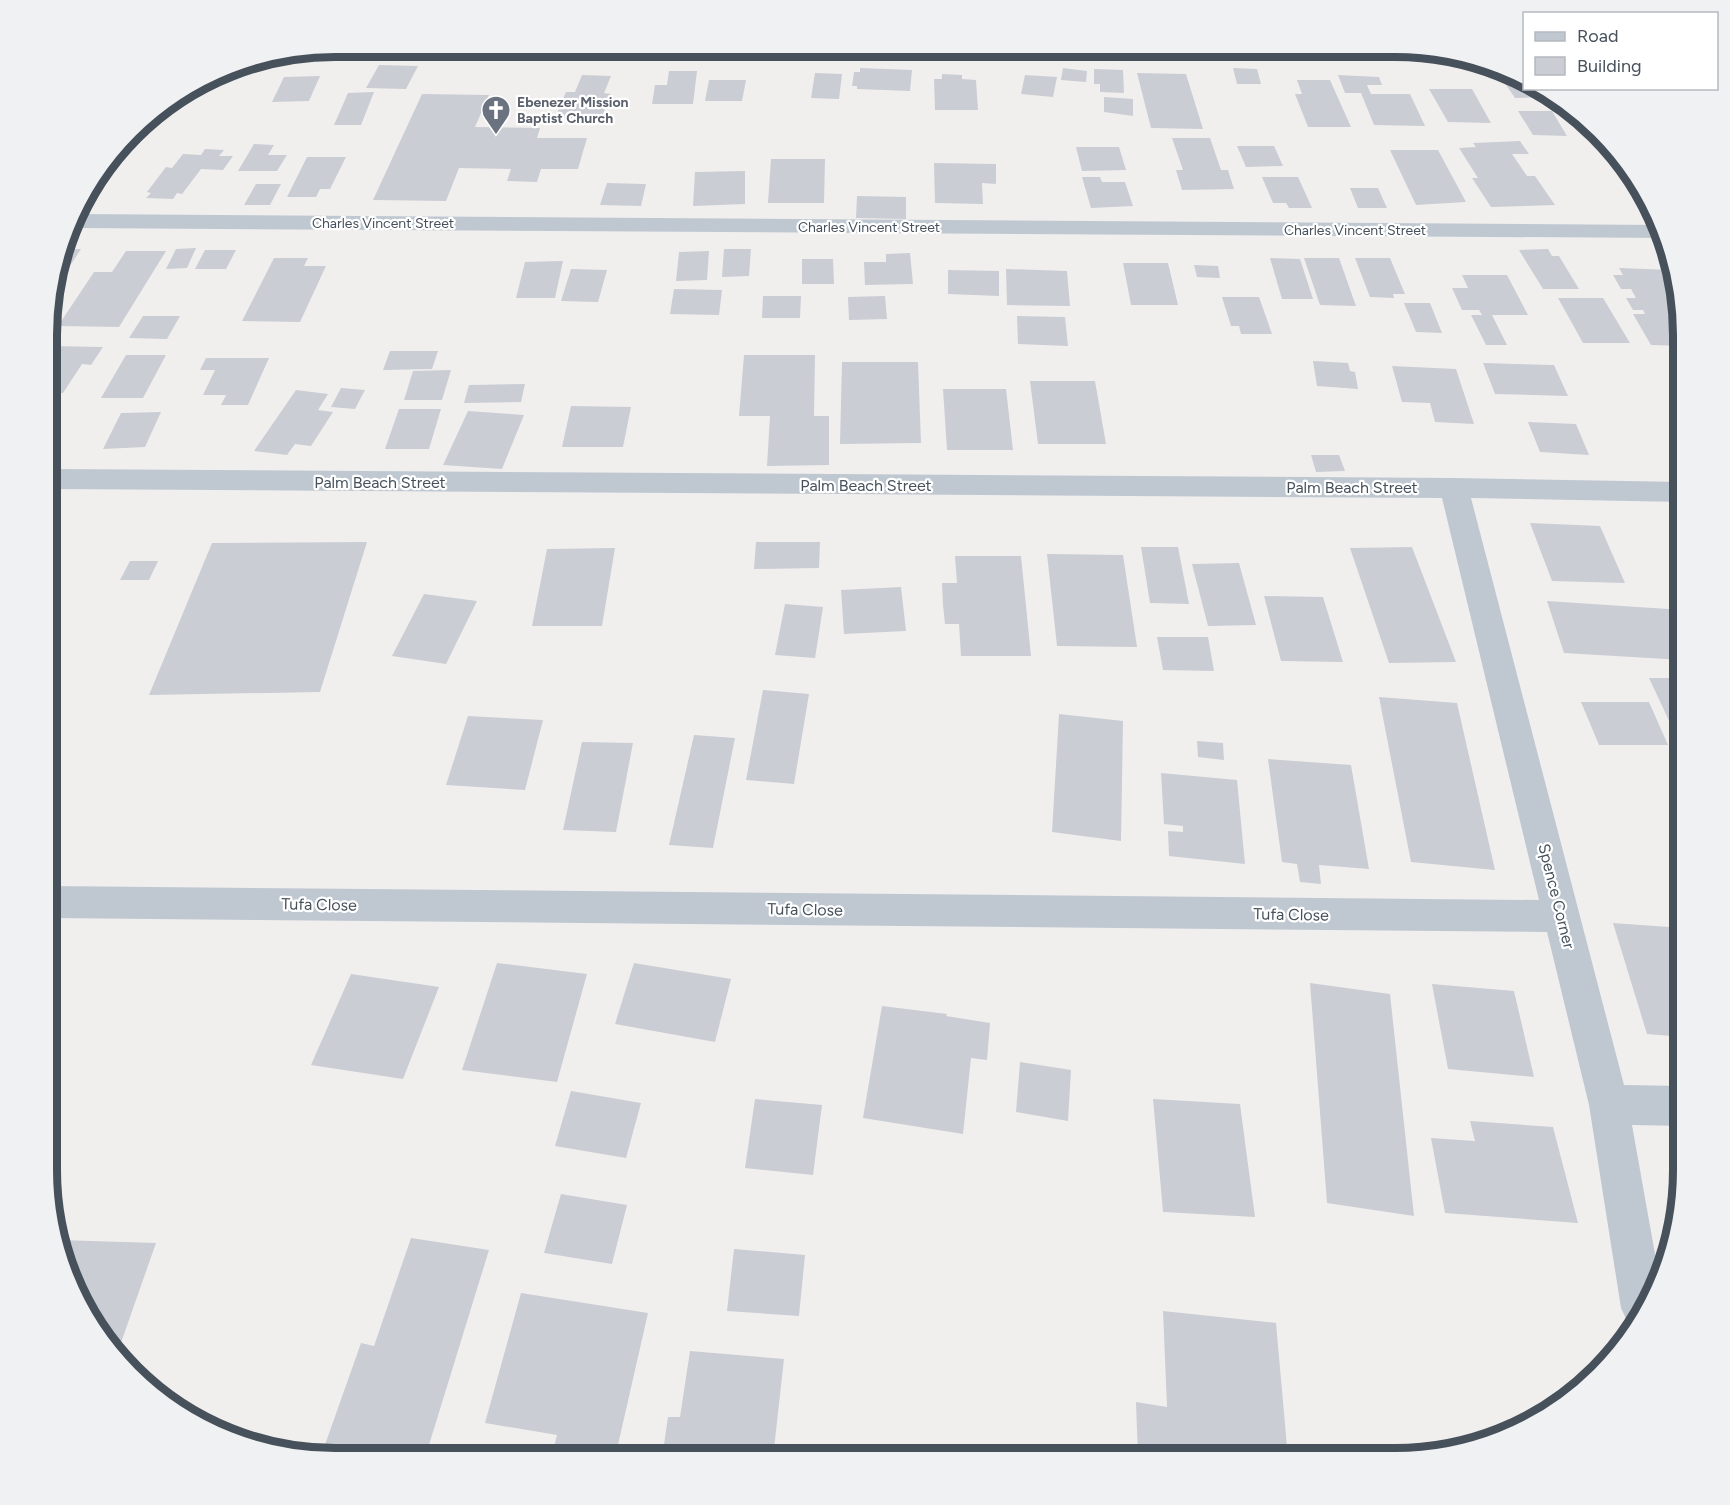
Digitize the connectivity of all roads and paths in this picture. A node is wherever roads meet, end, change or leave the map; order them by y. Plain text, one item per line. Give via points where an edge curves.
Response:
1 (82, 221) edge
2 (1653, 232) edge
3 (57, 479) edge
4 (1454, 488) junction
5 (1673, 492) edge
6 (57, 902) edge
7 (1562, 916) junction
8 (1609, 1105) junction
9 (1673, 1106) edge
10 (1641, 1298) edge

1 - 2 street, Charles Vincent Street
3 - 4 street, Palm Beach Street
4 - 5 street, Palm Beach Street
4 - 7 street, Spence Corner
6 - 7 street, Tufa Close
7 - 8 street, Spence Corner
8 - 9 street
8 - 10 street, Spence Corner

